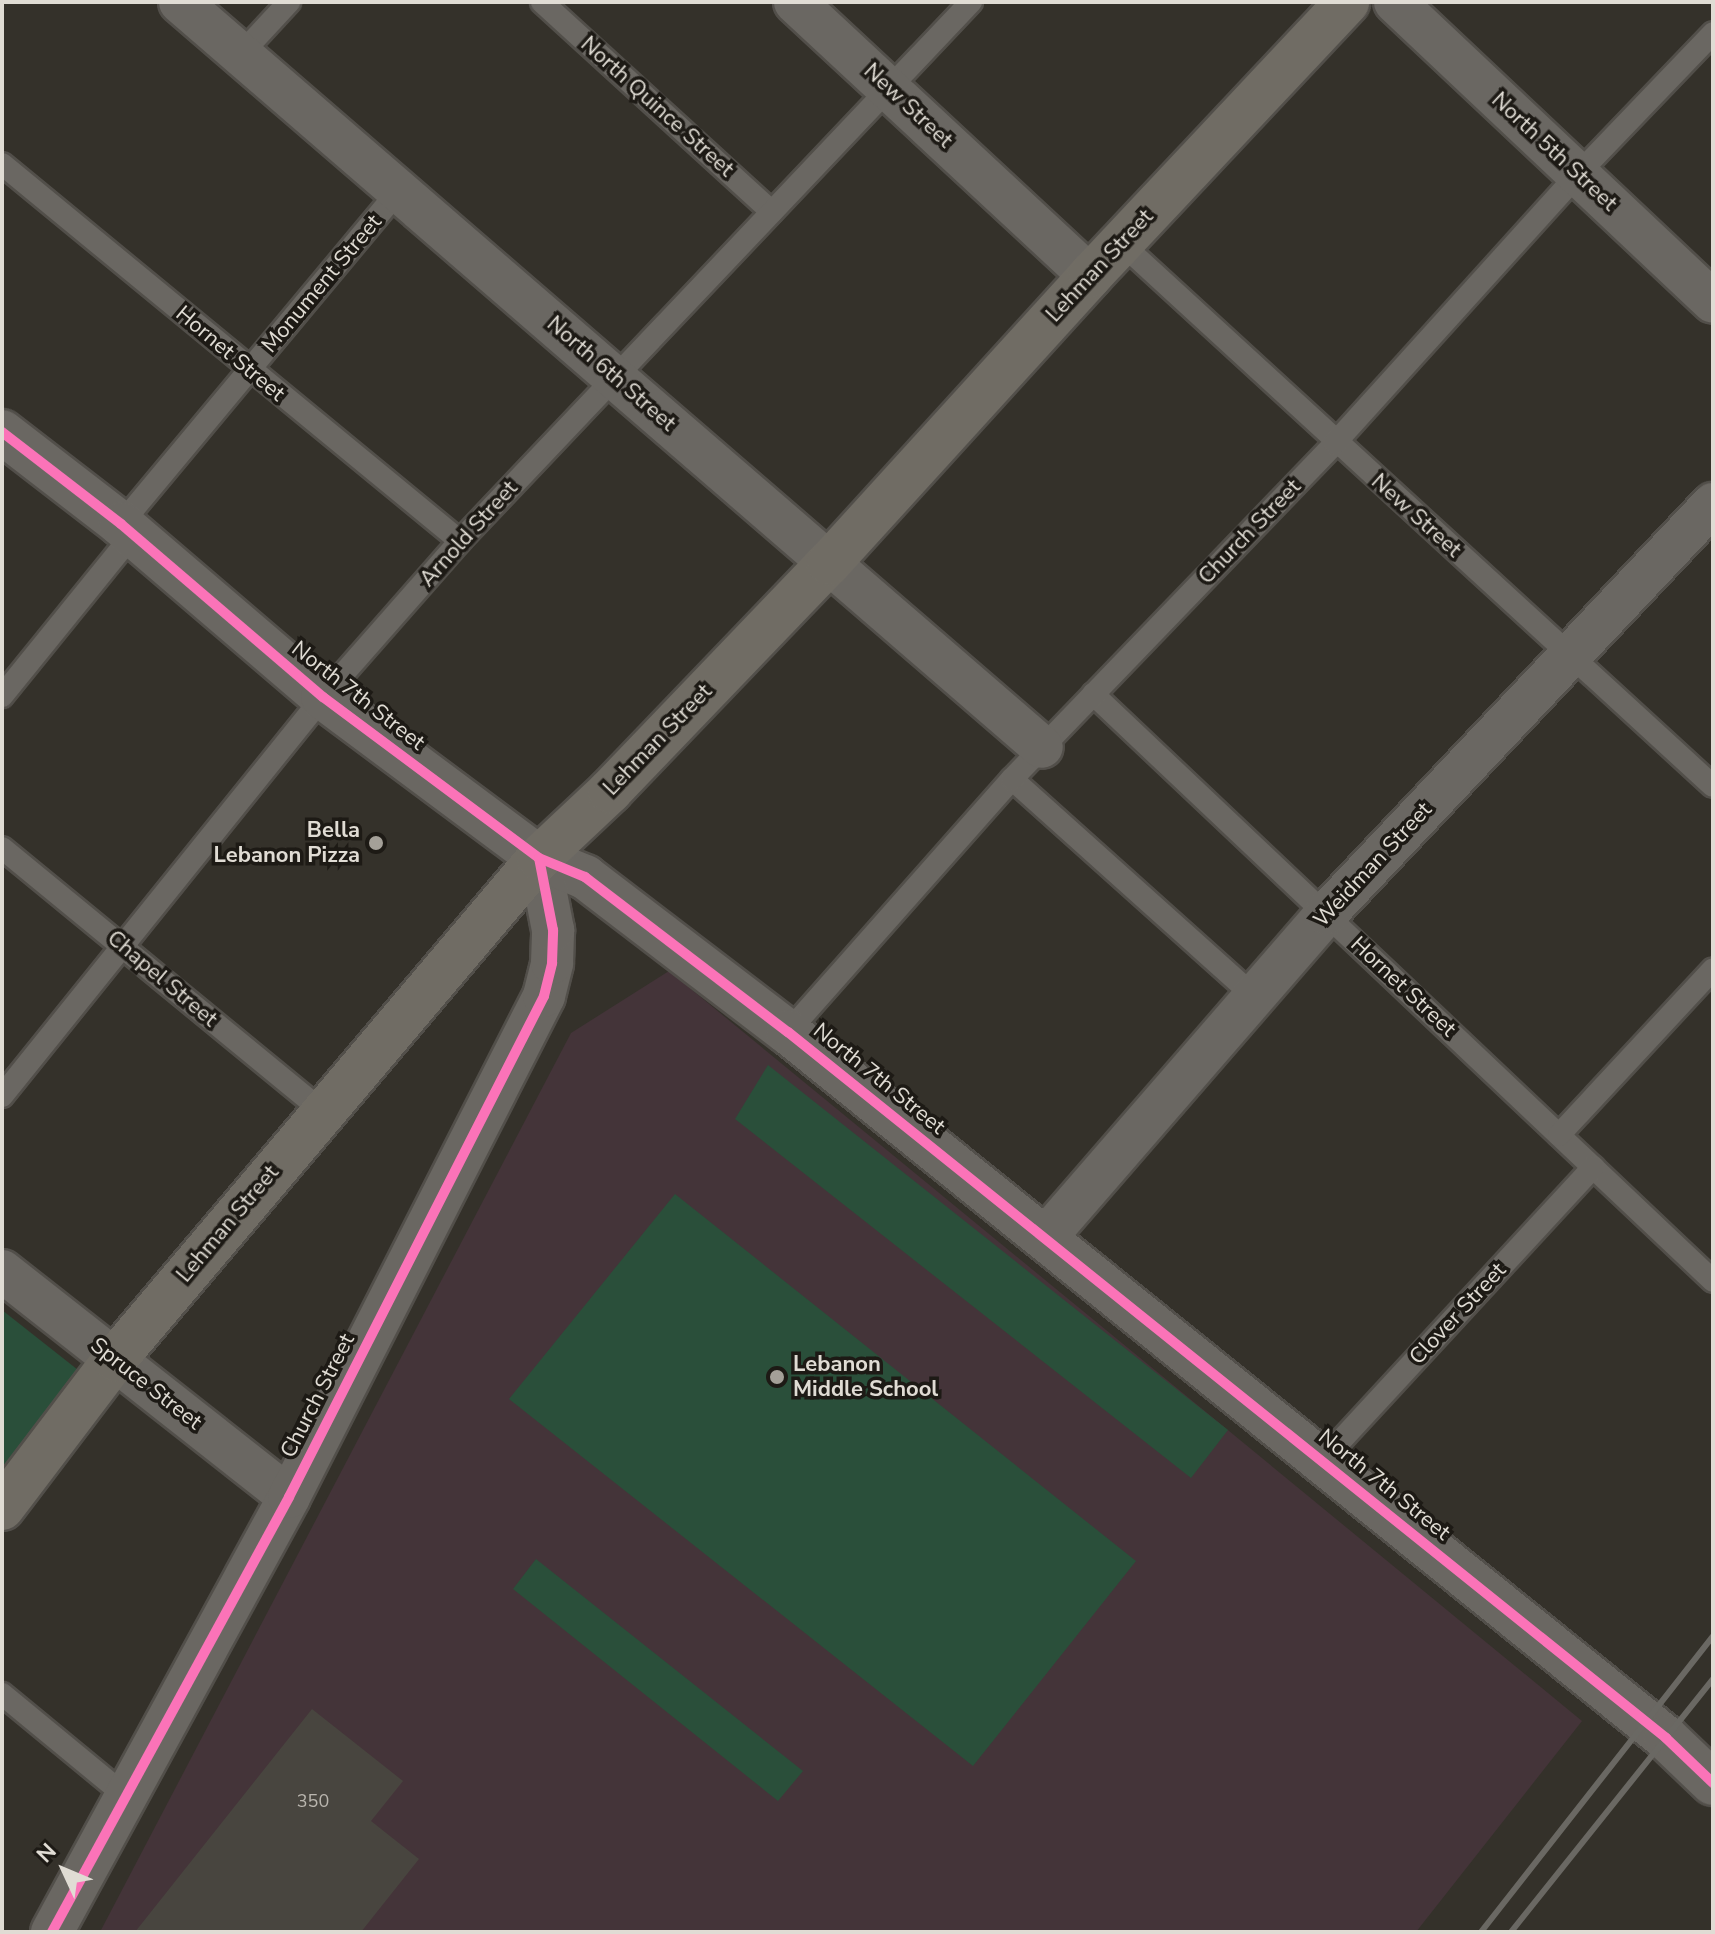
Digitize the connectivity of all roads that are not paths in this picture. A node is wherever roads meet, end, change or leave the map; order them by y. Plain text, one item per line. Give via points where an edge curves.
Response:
1 (180, 2) edge
2 (289, 2) edge
3 (542, 2) edge
4 (795, 2) edge
5 (971, 2) edge
6 (1347, 2) edge
7 (1395, 2) edge
8 (1713, 33) edge
9 (241, 54) junction
10 (889, 89) junction
11 (2, 164) edge
12 (1578, 174) junction
13 (399, 190) junction
14 (772, 212) junction
15 (1121, 243) junction
16 (1090, 276) junction
17 (1713, 302) edge
18 (250, 370) junction
19 (615, 377) junction
20 (2, 432) edge
21 (1335, 443) junction
22 (1713, 504) edge
23 (127, 529) junction
24 (460, 541) junction
25 (829, 563) junction
26 (1571, 655) junction
27 (1093, 694) junction
28 (2, 696) edge
29 (323, 697) junction
30 (1042, 747) junction
31 (1012, 779) junction
32 (1713, 786) edge
33 (2, 848) edge
34 (539, 858) junction
35 (1326, 914) junction
36 (123, 946) junction
37 (1713, 969) edge
38 (1254, 996) junction
39 (788, 1032) junction
40 (2, 1096) edge
41 (322, 1111) junction
42 (1559, 1135) junction
43 (1593, 1167) junction
44 (1046, 1237) junction
45 (2, 1271) edge
46 (1713, 1281) edge
47 (115, 1359) junction
48 (1322, 1461) junction
49 (289, 1497) junction
50 (2, 1508) edge
51 (2, 1694) edge
52 (1713, 1783) edge
53 (128, 1798) junction
54 (52, 1932) edge

1 - 9 street, North 6th Street
2 - 9 lane
3 - 14 lane, North Quince Street
4 - 10 street, New Street
5 - 10 lane, Arnold Street
6 - 15 main road, Lehman Street
7 - 12 street, North 5th Street
8 - 12 lane, Church Street
9 - 13 street, North 6th Street
10 - 14 lane, Arnold Street
10 - 16 street, New Street
11 - 18 lane, Hornet Street
12 - 17 street, North 5th Street
12 - 21 lane, Church Street
13 - 18 lane, Monument Street
13 - 19 street, North 6th Street
14 - 19 lane, Arnold Street
15 - 16 main road, Lehman Street
15 - 21 lane, New Street
16 - 25 main road, Lehman Street
18 - 23 lane, Monument Street
18 - 24 lane, Hornet Street
19 - 24 lane, Arnold Street
19 - 25 street, North 6th Street
20 - 23 street, North 7th Street
21 - 26 lane, New Street
21 - 27 lane, Church Street
22 - 26 street, Weidman Street
23 - 28 lane, Monument Street
23 - 29 street, North 7th Street
24 - 29 lane, Arnold Street
25 - 30 street, North 6th Street
25 - 34 main road, Lehman Street
26 - 32 lane, New Street
26 - 35 street, Weidman Street
27 - 30 lane, Church Street
27 - 35 lane, Hornet Street
29 - 34 street, North 7th Street
29 - 36 lane, Arnold Street
30 - 31 lane, Church Street
31 - 38 lane
31 - 39 lane, Church Street
33 - 36 lane, Chapel Street
34 - 39 street, North 7th Street via 585,877
34 - 41 main road, Lehman Street
34 - 49 street, Church Street via 553,930 544,996
35 - 38 street, Weidman Street
35 - 42 lane, Hornet Street
36 - 40 lane, Arnold Street
36 - 41 lane, Chapel Street
37 - 42 lane
38 - 44 street, Weidman Street
39 - 44 street, North 7th Street
41 - 47 main road, Lehman Street
42 - 43 lane, Hornet Street
43 - 46 lane, Hornet Street
43 - 48 lane, Clover Street
44 - 48 street, North 7th Street
45 - 47 street, Spruce Street
47 - 49 street, Spruce Street
47 - 50 main road, Lehman Street
48 - 52 street, North 7th Street via 1666,1738
49 - 53 street, Church Street
51 - 53 lane
53 - 54 street, Church Street

